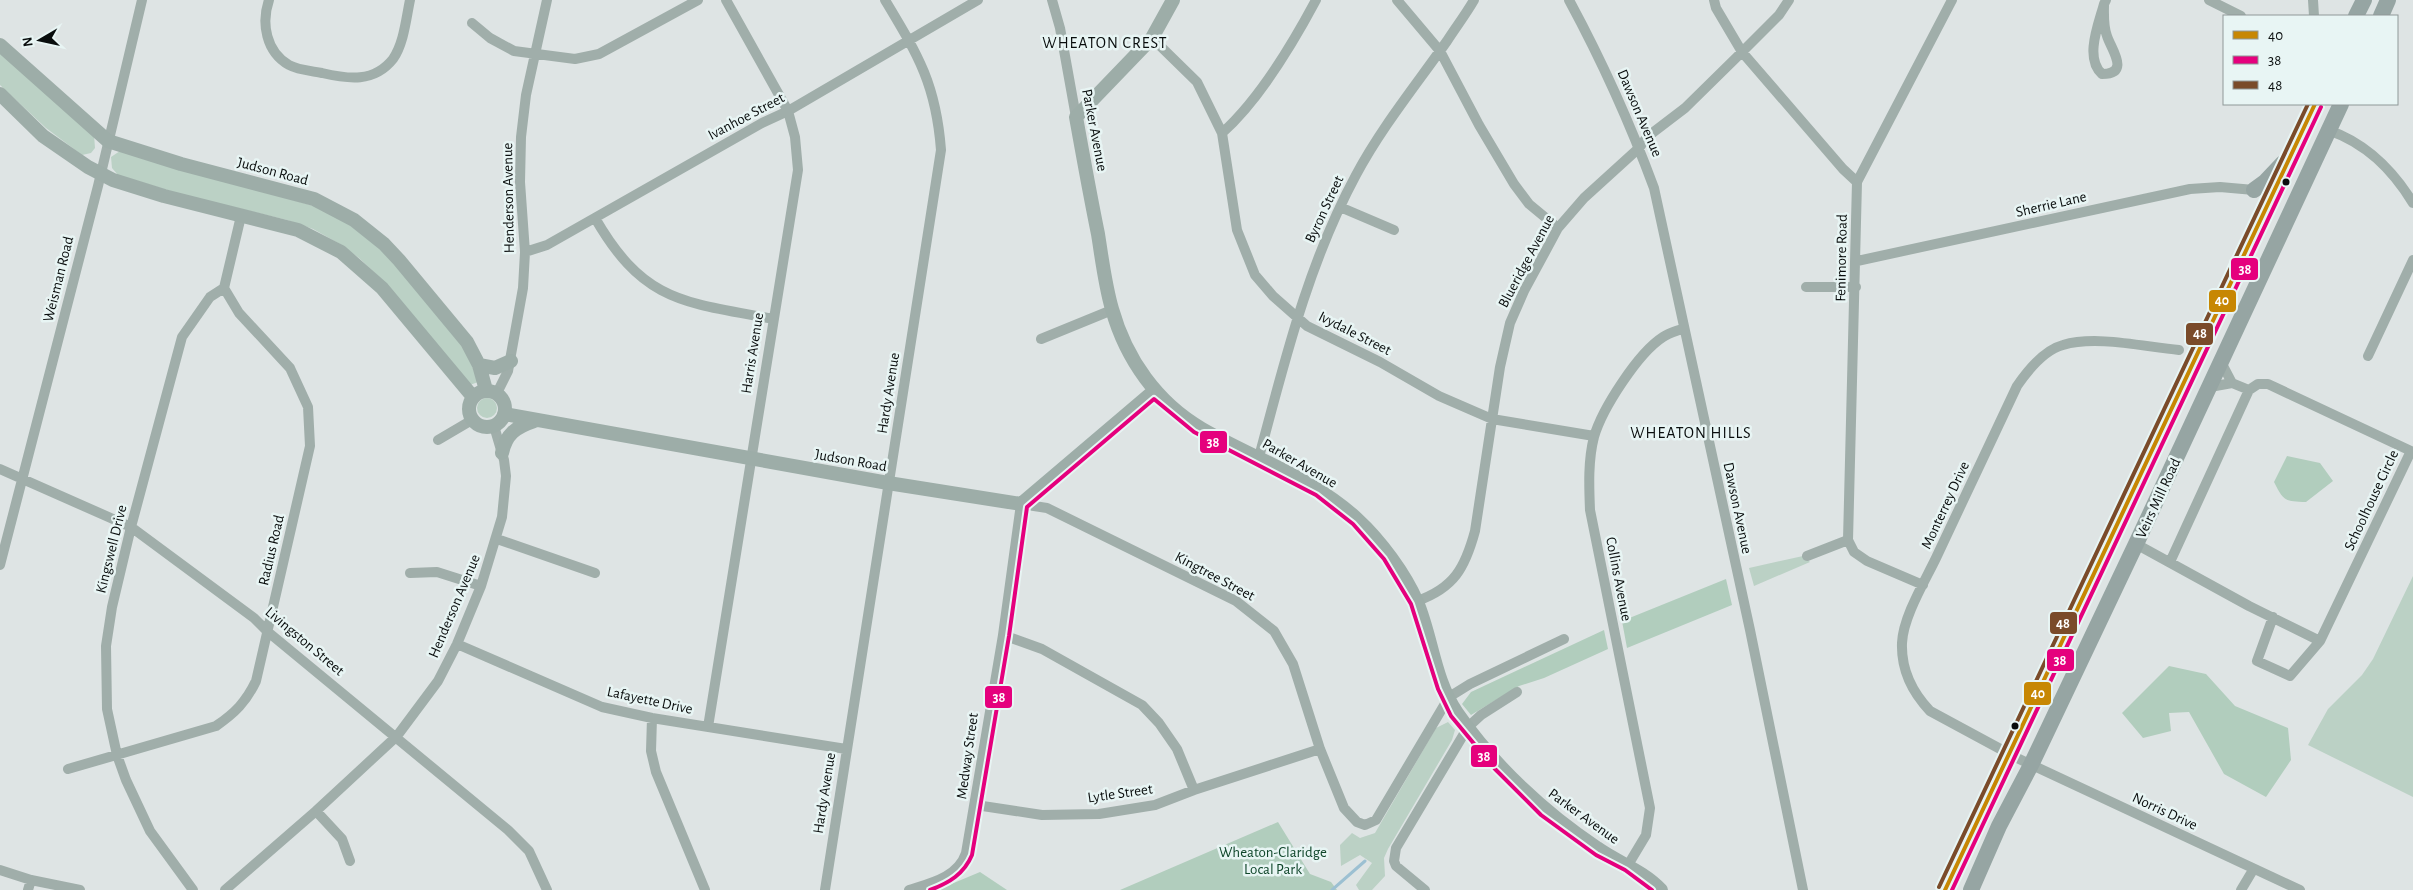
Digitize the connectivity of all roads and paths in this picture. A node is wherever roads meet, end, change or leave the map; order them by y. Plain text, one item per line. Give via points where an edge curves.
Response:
1 (142, 0) edge
2 (269, 0) edge
3 (410, 0) edge
4 (547, 0) edge
5 (698, 0) edge
6 (726, 0) edge
7 (885, 0) edge
8 (978, 0) edge
9 (1052, 0) edge
10 (1173, 0) edge
11 (1316, 0) edge
12 (1397, 0) edge
13 (1474, 0) edge
14 (1569, 0) edge
15 (1714, 0) edge
16 (1790, 0) edge
17 (1952, 0) edge
18 (2209, 0) edge
19 (2313, 0) edge
20 (2388, 0) edge
21 (2105, 2) edge
22 (2240, 15) edge
23 (2314, 15) edge
24 (2381, 15) edge
25 (472, 23) dead end
26 (1152, 38) junction
27 (909, 40) junction
28 (0, 46) edge
29 (1440, 51) junction
30 (1742, 52) junction
31 (535, 54) junction
32 (0, 94) edge
33 (2315, 105) edge
34 (2340, 105) edge
35 (788, 111) junction
36 (1076, 117) junction
37 (2328, 130) junction
38 (1222, 133) junction
39 (108, 141) junction
40 (1639, 148) junction
41 (2294, 150) junction
42 (100, 174) junction
43 (1857, 182) junction
44 (2254, 190) joint
45 (2413, 203) edge
46 (1340, 207) junction
47 (241, 216) junction
48 (595, 218) junction
49 (1558, 228) junction
50 (1394, 230) dead end
51 (525, 252) junction
52 (2413, 260) edge
53 (1856, 261) junction
54 (1806, 287) dead end
55 (1856, 287) junction
56 (224, 288) junction
57 (1112, 310) junction
58 (1297, 316) junction
59 (773, 318) junction
60 (1684, 328) junction
61 (1042, 339) dead end
62 (2179, 350) dead end
63 (2368, 356) dead end
64 (510, 361) junction
65 (2221, 362) junction
66 (479, 365) junction
67 (2232, 383) junction
68 (2210, 387) junction
69 (2248, 390) junction
70 (1154, 391) junction
71 (492, 392) junction
72 (473, 396) junction
73 (504, 414) junction
74 (1492, 419) junction
75 (472, 420) junction
76 (534, 421) junction
77 (494, 426) junction
78 (1594, 436) junction
79 (438, 440) dead end
80 (502, 453) junction
81 (1259, 457) junction
82 (750, 459) junction
83 (0, 469) edge
84 (22, 478) junction
85 (888, 483) junction
86 (1021, 504) junction
87 (131, 527) junction
88 (497, 539) junction
89 (1848, 540) junction
90 (2136, 544) junction
91 (1807, 556) dead end
92 (2170, 562) junction
93 (0, 565) edge
94 (410, 573) dead end
95 (595, 573) dead end
96 (1923, 585) junction
97 (481, 586) junction
98 (1417, 601) junction
99 (2273, 618) junction
100 (268, 632) junction
101 (1003, 635) junction
102 (1564, 639) dead end
103 (2320, 641) junction
104 (457, 644) junction
105 (1517, 692) dead end
106 (1448, 697) junction
107 (652, 718) junction
108 (708, 727) junction
109 (1468, 727) junction
110 (397, 736) junction
111 (846, 749) junction
112 (1320, 749) junction
113 (117, 755) junction
114 (2019, 759) junction
115 (68, 769) dead end
116 (1194, 790) junction
117 (976, 805) junction
118 (316, 811) junction
119 (350, 861) dead end
120 (1628, 865) junction
121 (0, 870) edge
122 (2253, 870) junction
123 (30, 885) edge
124 (80, 890) edge
125 (193, 890) edge
126 (225, 890) edge
127 (547, 890) edge
128 (705, 890) edge
129 (825, 890) edge
130 (909, 890) edge
131 (1425, 890) edge
132 (1661, 890) edge
133 (1803, 890) edge
134 (1945, 890) edge
135 (1971, 890) edge
136 (2242, 890) edge
137 (2300, 890) edge

1 - 39 street, Weisman Road
2 - 3 street via 266,32 278,56 289,65 353,79 375,74 394,57 401,42
4 - 31 street, Henderson Avenue
5 - 31 street via 600,54 575,59
6 - 35 street, Harris Avenue
7 - 27 street, Hardy Avenue
8 - 27 street, Ivanhoe Street
9 - 36 street, Parker Avenue
10 - 26 street
11 - 38 street via 1241,116
12 - 29 street
13 - 29 street, Byron Street
14 - 40 street, Dawson Avenue via 1595,48
15 - 30 street
16 - 30 street, Blueridge Avenue
17 - 43 street, Fenimore Road
18 - 22 street
19 - 23 street
20 - 24 main road
21 - 21 street via 2095,38 2094,59 2096,69 2102,74 2115,70 2118,64 2118,55 2106,34
25 - 31 street via 514,51
26 - 36 street
26 - 38 street, Ivydale Street via 1197,82
27 - 35 street, Ivanhoe Street
27 - 85 street, Hardy Avenue via 932,90 939,119 941,150
28 - 39 street, Judson Road
29 - 46 street, Byron Street via 1380,138
29 - 49 street via 1514,184 1529,204
30 - 40 street, Blueridge Avenue via 1685,108 1647,137
30 - 43 street
31 - 51 street, Henderson Avenue via 521,137 520,182
32 - 42 street via 43,136
33 - 41 main road, Veirs Mill Road
34 - 37 main road, Veirs Mill Road
35 - 48 street, Ivanhoe Street
35 - 59 street, Harris Avenue via 795,137 798,170
36 - 57 street, Parker Avenue
37 - 45 street via 2367,149 2382,161
37 - 65 main road, Veirs Mill Road
38 - 58 street, Ivydale Street via 1237,230 1255,275
39 - 42 street, Weisman Road
39 - 66 street, Judson Road via 314,199 354,220 384,244 411,274 467,342
40 - 49 street, Blueridge Avenue via 1584,198
40 - 60 street, Dawson Avenue via 1661,215
41 - 44 main road
41 - 114 main road, Veirs Mill Road
42 - 47 street via 164,196
42 - 84 street, Weisman Road
43 - 53 street, Fenimore Road
44 - 53 street, Sherrie Lane via 2190,189
46 - 50 street
46 - 58 street, Byron Street via 1314,266
47 - 56 street
47 - 72 street via 298,230 320,240 360,267 382,288
48 - 51 street, Ivanhoe Street via 546,245
48 - 59 street via 610,244 646,282 697,304
49 - 74 street, Blueridge Avenue via 1510,323
51 - 64 street, Henderson Avenue via 523,288
52 - 63 street
53 - 55 street, Fenimore Road
54 - 55 street
55 - 89 street, Fenimore Road
56 - 87 street, Kingswell Drive via 205,304 182,336
56 - 100 street, Radius Road via 239,313 290,368 308,408 310,446
57 - 61 street
57 - 70 street, Parker Avenue via 1129,354
58 - 74 street, Ivydale Street via 1307,326 1439,396
58 - 81 street, Byron Street
59 - 82 street, Harris Avenue
60 - 78 street, Collins Avenue via 1663,337 1638,360 1612,399
60 - 133 street, Dawson Avenue
62 - 96 street, Monterrey Drive via 2081,342 2061,345 2030,368 2017,386
64 - 66 street via 495,368
64 - 71 street, Henderson Avenue via 503,386
65 - 67 street
65 - 68 main road, Veirs Mill Road
66 - 71 street, Judson Road
67 - 68 street
67 - 69 street
68 - 90 main road, Veirs Mill Road
69 - 92 street
69 - 103 street, Schoolhouse Circle via 2258,384 2268,384 2411,451
70 - 81 street, Parker Avenue via 1198,427
70 - 86 street
71 - 72 street
71 - 73 street via 504,403
72 - 75 street via 468,409
73 - 76 street, Judson Road
73 - 77 street
74 - 78 street, Ivydale Street
74 - 98 street, Blueridge Avenue via 1469,555 1448,585
75 - 77 street via 482,427
75 - 79 street
76 - 80 street via 511,432
76 - 82 street, Judson Road
77 - 80 street, Henderson Avenue
78 - 120 street, Collins Avenue via 1589,474 1590,510 1650,808 1646,835
80 - 88 street, Henderson Avenue via 506,492
81 - 98 street, Parker Avenue via 1319,490 1357,519 1389,555
82 - 85 street, Judson Road
82 - 108 street, Harris Avenue
83 - 84 street, Livingston Street
84 - 87 street, Livingston Street
84 - 93 street, Weisman Road
85 - 86 street, Judson Road
85 - 111 street, Hardy Avenue
86 - 101 street, Medway Street
86 - 112 street, Kingtree Street via 1048,508 1236,601 1259,618 1274,631 1294,664
87 - 100 street, Livingston Street via 254,618
87 - 113 street, Kingswell Drive via 106,646 107,709
88 - 95 street
88 - 97 street, Henderson Avenue
89 - 91 street
89 - 96 street via 1854,552 1867,560
90 - 92 street
90 - 114 main road, Veirs Mill Road
92 - 99 street
94 - 97 street via 436,572
96 - 114 street, Monterrey Drive via 1902,641 1903,660 1910,683 1930,711
97 - 104 street, Henderson Avenue
98 - 106 street, Parker Avenue
99 - 103 street
99 - 103 street, Schoolhouse Circle via 2257,660 2290,676
100 - 110 street, Livingston Street
100 - 113 street, Radius Road via 256,681 248,699 237,712 216,726
101 - 116 street via 1042,649 1142,705 1177,750
101 - 117 street, Medway Street via 988,713
102 - 106 street
104 - 107 street, Lafayette Drive via 602,707
104 - 110 street, Henderson Avenue via 438,681
105 - 109 street
106 - 109 street, Parker Avenue
106 - 112 street, Kingtree Street via 1376,820 1365,825 1357,822 1344,808
107 - 108 street, Lafayette Drive
107 - 128 street via 651,751 656,772
108 - 111 street, Lafayette Drive
109 - 120 street, Parker Avenue via 1545,810 1599,850
109 - 131 street via 1396,848 1394,861 1399,871
110 - 118 street, Henderson Avenue
110 - 127 street, Livingston Street via 529,851
111 - 129 street, Hardy Avenue
112 - 116 street, Lytle Street
113 - 115 street, Radius Road
113 - 125 street, Kingswell Drive via 150,832
114 - 122 street, Norris Drive
114 - 134 main road, Veirs Mill Road
114 - 135 main road, Veirs Mill Road via 1999,826
116 - 117 street, Lytle Street via 1155,805 1099,814 1042,815
117 - 130 street, Medway Street via 964,861 938,880
118 - 119 street via 342,839
118 - 126 street, Henderson Avenue
120 - 132 street, Parker Avenue
121 - 123 street
122 - 136 street
122 - 137 street, Norris Drive
123 - 124 street

